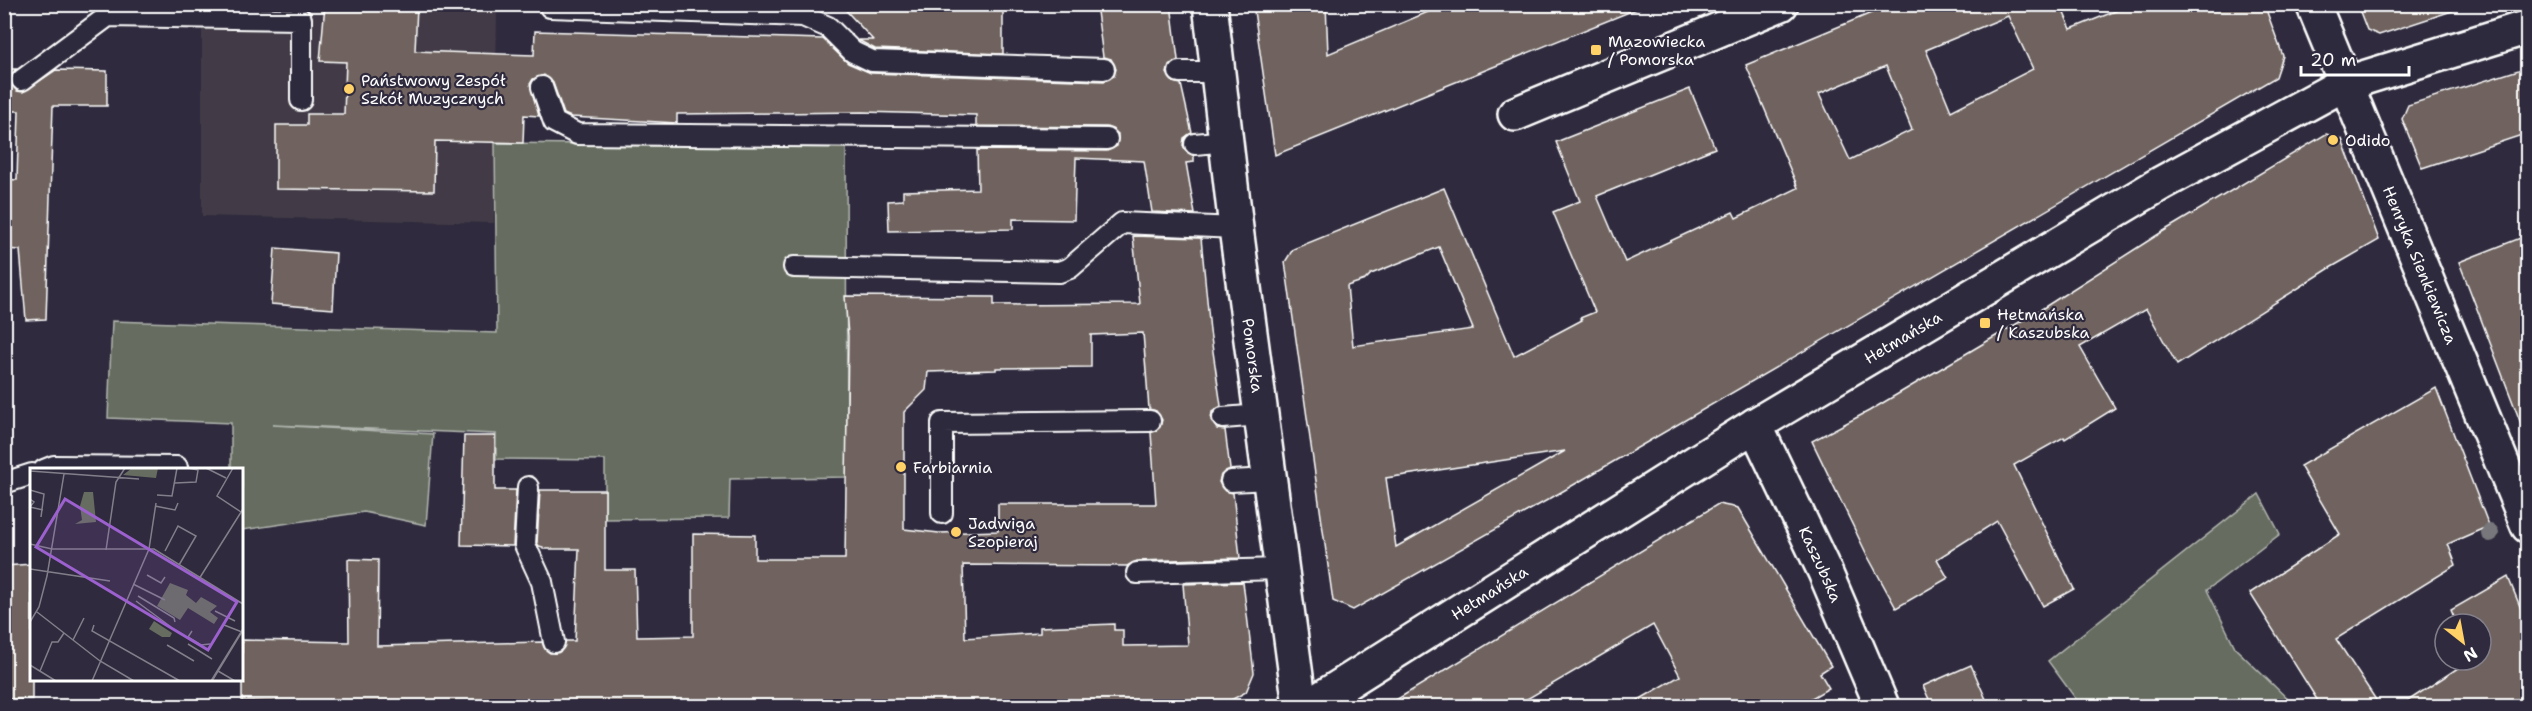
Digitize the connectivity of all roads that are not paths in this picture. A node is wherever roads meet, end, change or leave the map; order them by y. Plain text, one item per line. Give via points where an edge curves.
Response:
1 (1210, 4) edge
2 (1780, 4) edge
3 (2313, 4) edge
4 (549, 8) dead end
5 (2528, 27) edge
6 (1104, 69) dead end
7 (1179, 72) dead end
8 (1218, 72) junction
9 (22, 80) dead end
10 (2344, 84) junction
11 (542, 87) dead end
12 (301, 100) dead end
13 (1515, 114) dead end
14 (1107, 139) dead end
15 (1236, 228) junction
16 (794, 267) dead end
17 (1261, 416) junction
18 (1223, 418) dead end
19 (1150, 421) dead end
20 (1755, 425) junction
21 (177, 467) dead end
22 (49, 468) edge
23 (30, 475) edge
24 (1269, 479) junction
25 (1231, 482) dead end
26 (4, 483) edge
27 (528, 488) dead end
28 (942, 513) dead end
29 (2528, 525) edge
30 (1281, 569) junction
31 (1137, 573) dead end
32 (554, 642) dead end
33 (1300, 706) edge
34 (1309, 706) edge
35 (1882, 706) edge

1 - 8 street, Pomorska
2 - 13 street
3 - 10 street, Henryka Sienkiewicza
4 - 6 lane via 802,16 828,27 853,52 872,61
5 - 10 street, Hetmańska
7 - 8 lane
8 - 15 street, Pomorska via 1211,143
9 - 12 lane via 108,16 301,19
10 - 20 street, Hetmańska via 2160,184
10 - 29 street, Henryka Sienkiewicza
11 - 14 lane via 554,122 578,134
15 - 16 lane via 1122,223 1070,268 1059,272
15 - 17 street, Pomorska
17 - 18 lane
17 - 24 street, Pomorska
19 - 28 lane via 942,423
20 - 34 street, Hetmańska
20 - 35 street, Kaszubska via 1825,572
21 - 22 lane
23 - 26 lane
24 - 25 lane
24 - 30 street, Pomorska
27 - 32 lane via 525,545 542,582
30 - 31 lane
30 - 33 street, Pomorska

